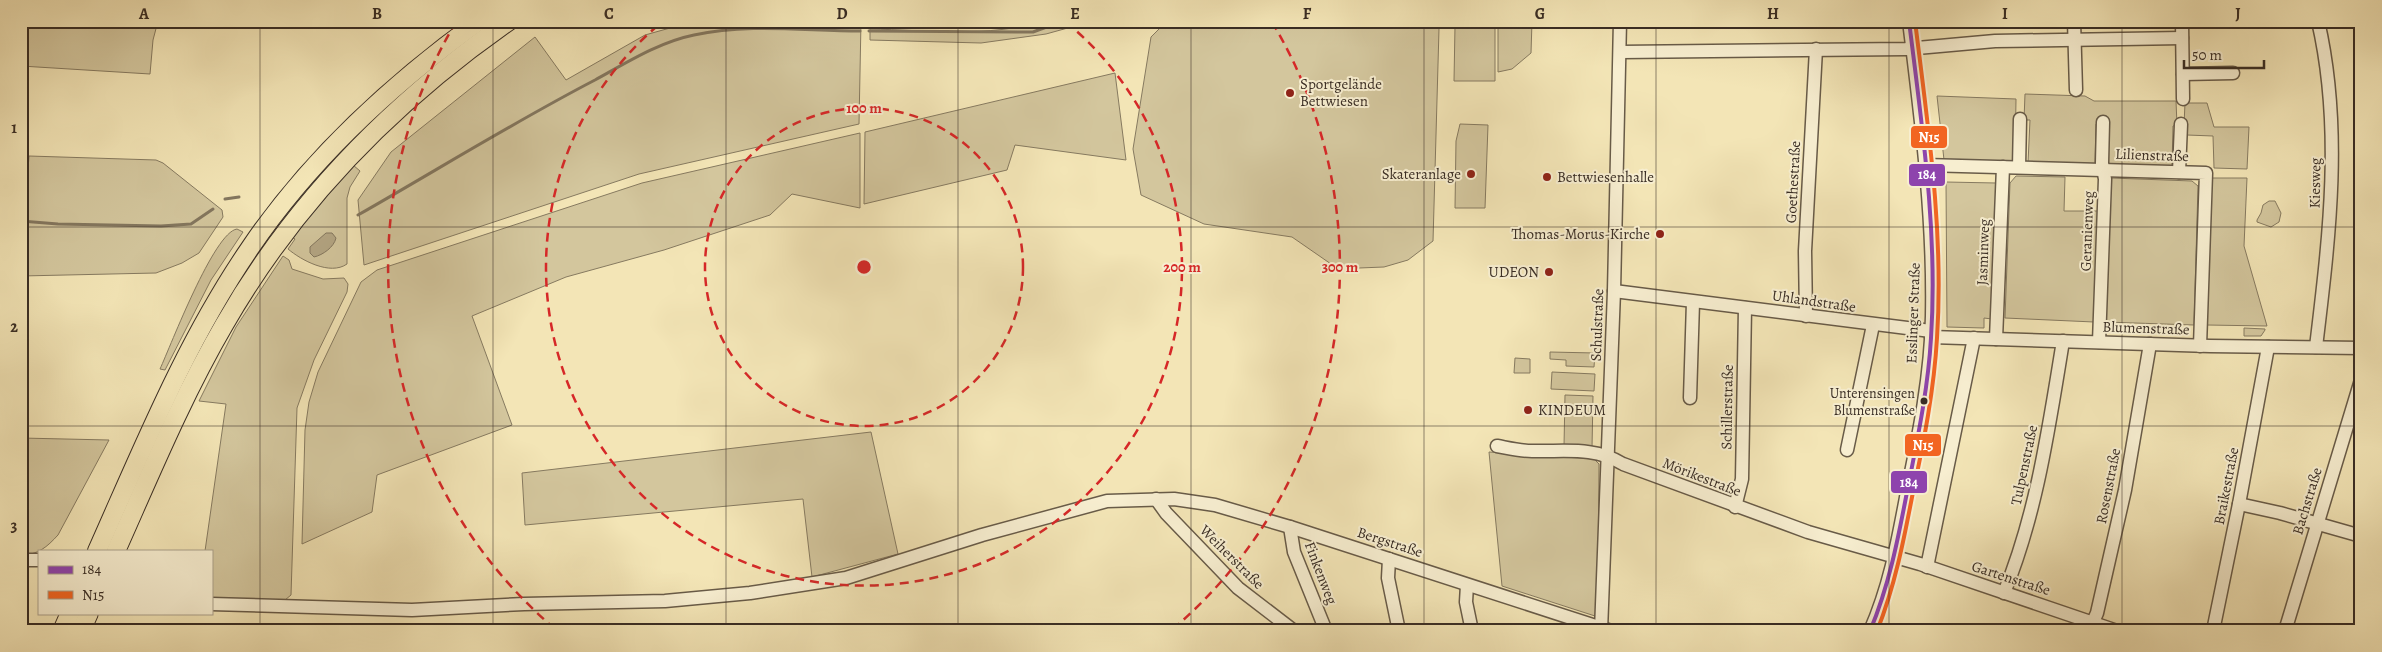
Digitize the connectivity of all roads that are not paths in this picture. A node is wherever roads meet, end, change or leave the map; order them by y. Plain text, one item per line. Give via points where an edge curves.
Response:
1 (479, 21) edge
2 (509, 21) edge
3 (1620, 21) edge
4 (1909, 21) edge
5 (2074, 21) edge
6 (2182, 21) edge
7 (2318, 21) edge
8 (2182, 38) junction
9 (2074, 39) junction
10 (1912, 48) junction
11 (1816, 49) junction
12 (1621, 52) junction
13 (2183, 74) junction
14 (2233, 74) dead end
15 (2076, 90) dead end
16 (2183, 99) dead end
17 (2020, 119) dead end
18 (2103, 122) dead end
19 (2181, 124) dead end
20 (1925, 165) junction
21 (2002, 167) junction
22 (2019, 168) junction
23 (2103, 170) junction
24 (2179, 172) junction
25 (1614, 292) junction
26 (1693, 302) junction
27 (1746, 308) junction
28 (1806, 316) junction
29 (1873, 325) junction
30 (1931, 334) junction
31 (1974, 338) junction
32 (1996, 339) junction
33 (2063, 341) junction
34 (2099, 342) junction
35 (2150, 344) junction
36 (2200, 346) junction
37 (2268, 347) junction
38 (2316, 347) junction
39 (2361, 348) edge
40 (2361, 380) edge
41 (1690, 398) dead end
42 (1496, 446) dead end
43 (1847, 450) dead end
44 (1608, 455) junction
45 (1156, 499) junction
46 (2239, 504) junction
47 (1735, 507) junction
48 (2317, 524) junction
49 (1290, 527) junction
50 (2361, 536) edge
51 (97, 550) edge
52 (116, 550) edge
53 (1894, 558) junction
54 (1389, 559) junction
55 (21, 560) edge
56 (38, 560) edge
57 (1927, 567) junction
58 (1467, 585) junction
59 (2004, 593) junction
60 (212, 604) edge
61 (70, 614) edge
62 (89, 614) edge
63 (2091, 627) edge
64 (1605, 630) edge
65 (62, 631) edge
66 (81, 631) edge
67 (1294, 631) edge
68 (1326, 631) edge
69 (1399, 631) edge
70 (1472, 631) edge
71 (1870, 631) edge
72 (2117, 631) edge
73 (2213, 631) edge
74 (2285, 631) edge

1 - 51 highway via 408,76 365,115 326,155 248,249 181,368
2 - 52 highway via 445,68 382,123 320,187 283,234 223,326
3 - 12 street, Schulstraße
4 - 10 street, Esslinger Straße
5 - 9 street
6 - 8 street
7 - 38 street, Kiesweg via 2328,75 2332,131 2329,240
8 - 9 street
8 - 13 street
9 - 10 street
9 - 15 street
10 - 11 street
10 - 20 street, Esslinger Straße
11 - 12 street
11 - 28 street, Goethestraße via 1805,251
12 - 25 street, Schulstraße
13 - 14 street
13 - 16 street
17 - 22 street
18 - 23 street, Geranienweg
19 - 24 street
20 - 21 street, Lilienstraße
20 - 30 street, Esslinger Straße via 1931,242
21 - 22 street, Lilienstraße
21 - 32 street, Jasminweg
22 - 23 street, Lilienstraße
23 - 24 street, Lilienstraße
23 - 34 street, Geranienweg
24 - 36 street, Lilienstraße via 2206,173
25 - 26 street, Uhlandstraße
25 - 44 street, Schulstraße
26 - 27 street, Uhlandstraße
26 - 41 street
27 - 28 street, Uhlandstraße
27 - 47 street, Schillerstraße via 1742,479
28 - 29 street, Uhlandstraße
29 - 30 street, Uhlandstraße
29 - 43 street
30 - 31 street, Blumenstraße
30 - 53 street, Esslinger Straße via 1924,401
31 - 32 street, Blumenstraße
31 - 57 street
32 - 33 street, Blumenstraße
33 - 34 street, Blumenstraße
33 - 59 street, Tulpenstraße via 2036,493 2020,554
34 - 35 street, Blumenstraße
35 - 36 street, Blumenstraße
35 - 63 street, Rosenstraße via 2125,490
36 - 37 street, Blumenstraße
37 - 38 street, Blumenstraße
37 - 46 street, Braikestraße
38 - 39 street, Blumenstraße
40 - 48 street, Bachstraße
42 - 44 street, Mörikestraße
44 - 47 street, Mörikestraße via 1623,464
44 - 64 street, Schulstraße
45 - 49 street, Bergstraße via 1201,502
45 - 60 street, Bergstraße via 1107,501 991,532 846,578 750,593 665,601 412,610
45 - 67 street, Weiherstraße via 1238,588
46 - 48 street
46 - 73 street, Braikestraße
47 - 53 street, Mörikestraße
48 - 50 street
48 - 74 street, Bachstraße
49 - 54 street, Bergstraße
49 - 68 street, Finkenweg via 1294,552
53 - 57 street, Gartenstraße
53 - 71 street, Esslinger Straße via 1887,590
54 - 58 street, Bergstraße
54 - 69 street via 1388,578
55 - 56 street
57 - 59 street, Gartenstraße
58 - 64 street, Bergstraße
58 - 70 street via 1466,602
59 - 63 street, Gartenstraße
61 - 65 highway
62 - 66 highway
63 - 72 street, Gartenstraße

